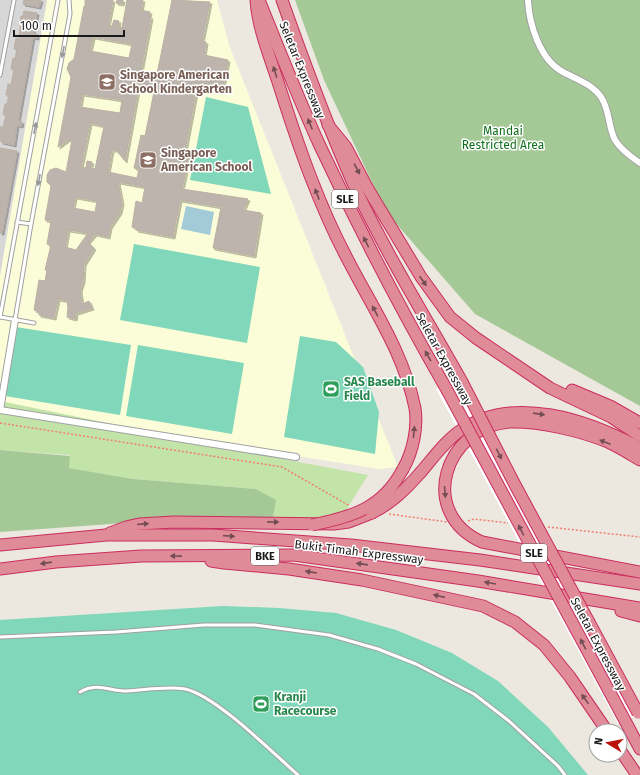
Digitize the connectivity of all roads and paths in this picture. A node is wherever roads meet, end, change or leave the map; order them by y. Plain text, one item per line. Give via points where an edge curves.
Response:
1 (14, 0) edge
2 (58, 0) edge
3 (76, 0) edge
4 (256, 0) edge
5 (259, 0) edge
6 (282, 0) edge
7 (528, 0) edge
8 (70, 1) edge
9 (0, 75) edge
10 (328, 125) junction
11 (640, 163) edge
12 (17, 222) junction
13 (31, 224) junction
14 (0, 317) edge
15 (15, 320) junction
16 (34, 323) dead end
17 (535, 378) junction
18 (0, 410) edge
19 (0, 423) edge
20 (640, 423) edge
21 (640, 436) edge
22 (640, 448) edge
23 (296, 457) dead end
24 (640, 460) edge
25 (355, 509) dead end
26 (385, 513) dead end
27 (450, 522) dead end
28 (464, 522) dead end
29 (514, 523) dead end
30 (312, 525) junction
31 (545, 527) dead end
32 (106, 535) junction
33 (640, 537) edge
34 (0, 545) edge
35 (195, 557) junction
36 (0, 570) edge
37 (640, 572) edge
38 (640, 584) edge
39 (561, 595) junction
40 (640, 608) edge
41 (640, 616) edge
42 (0, 637) edge
43 (80, 692) dead end
44 (639, 714) edge
45 (623, 718) junction
46 (602, 723) edge
47 (640, 739) edge
48 (640, 749) edge
49 (628, 762) edge
50 (298, 775) edge
51 (565, 775) edge
52 (637, 775) edge

1 - 9 lane
12 -> 2 lane
3 - 8 lane
30 -> 4 highway, bridge via 344,518 366,509 388,491 399,478 408,460 415,434 415,410 400,356 348,261 320,201 280,89 257,16
45 -> 5 highway, Seletar Expressway / SLE, bridge via 403,313 356,221 316,137
6 - 10 highway, Seletar Expressway
7 - 11 street via 529,17 550,64 588,85 600,96 607,109 615,140 628,155
8 -> 13 lane via 69,22
10 -> 17 highway via 346,147 421,277 450,316 476,338
10 -> 44 highway, Seletar Expressway, bridge via 398,272 462,382
12 - 13 lane
12 - 14 lane
13 - 15 lane
14 - 15 lane
15 - 16 lane
15 - 18 street
17 - 20 highway via 549,380 610,406
17 - 21 highway via 550,388 611,417
18 - 23 street
19 - 25 path via 282,467
30 -> 22 highway, bridge via 342,524 384,507 403,493 447,442 460,431 500,413 537,414 572,420 612,432
24 -> 37 highway via 608,442 570,430 510,422 487,428 466,440 448,464 445,486 448,507 457,525 482,542
26 - 27 path
28 - 29 path via 474,519
32 -> 30 highway via 126,527 174,522
31 - 33 path
32 - 34 highway, Bukit Timah Expressway / BKE
32 -> 38 highway, Bukit Timah Expressway / BKE via 213,535 352,545 480,560
35 -> 36 highway, Bukit Timah Expressway / BKE via 94,558
39 -> 35 highway, Bukit Timah Expressway / BKE via 380,566 294,556
46 -> 35 highway via 544,644 515,622 483,606 362,580 289,569 224,564
39 - 40 highway, Bukit Timah Expressway / BKE
39 - 41 highway
42 - 51 lane via 233,625 255,625 329,635 378,649 416,664 474,694 509,722
43 - 50 lane via 92,687 119,691 179,688 198,693 228,714
45 - 47 highway
45 - 48 highway
49 - 52 highway

